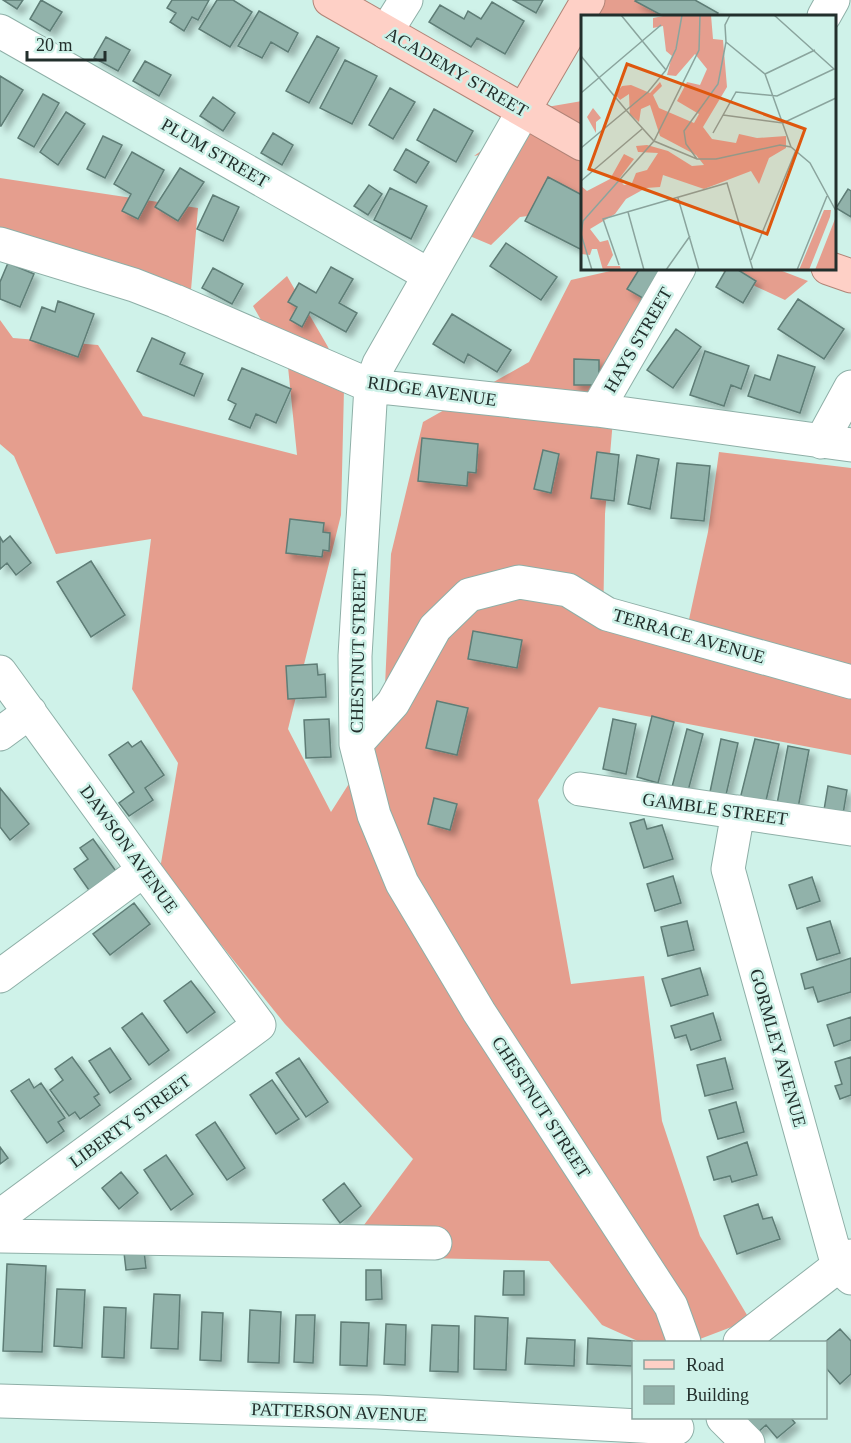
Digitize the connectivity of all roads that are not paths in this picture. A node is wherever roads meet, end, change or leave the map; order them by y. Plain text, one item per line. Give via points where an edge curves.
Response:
1 (330, 0) edge
2 (406, 0) edge
3 (588, 0) edge
4 (833, 0) edge
5 (825, 15) edge
6 (0, 31) edge
7 (386, 32) junction
8 (524, 110) junction
9 (581, 143) edge
10 (0, 244) edge
11 (678, 270) edge
12 (834, 270) edge
13 (429, 275) junction
14 (851, 276) edge
15 (371, 387) junction
16 (851, 387) edge
17 (597, 410) junction
18 (836, 444) edge
19 (0, 672) edge
20 (851, 682) edge
21 (30, 712) junction
22 (0, 734) edge
23 (356, 744) junction
24 (580, 789) dead end
25 (738, 812) junction
26 (851, 829) edge
27 (144, 870) junction
28 (0, 976) edge
29 (259, 1025) joint
30 (0, 1216) edge
31 (0, 1236) edge
32 (435, 1243) dead end
33 (847, 1267) edge
34 (684, 1341) edge
35 (741, 1341) edge
36 (0, 1401) edge
37 (724, 1419) edge
38 (676, 1430) edge
39 (748, 1443) edge

1 - 7 main road, ACADEMY STREET
2 - 7 street
3 - 8 main road, CHESTNUT STREET
4 - 5 street
6 - 13 street, PLUM STREET
7 - 8 main road, ACADEMY STREET
8 - 9 main road, ACADEMY STREET
8 - 13 street, CHESTNUT STREET
10 - 15 street, RIDGE AVENUE via 134,285
11 - 17 street, HAYS STREET
12 - 14 main road
13 - 15 street, CHESTNUT STREET via 379,363
15 - 17 street, RIDGE AVENUE
15 - 23 street, CHESTNUT STREET via 355,656
16 - 18 street
17 - 18 street, RIDGE AVENUE
19 - 21 street, DAWSON AVENUE
20 - 23 street, TERRACE AVENUE via 607,614 568,590 519,582 469,595 435,628 393,703
21 - 22 street
21 - 27 street, DAWSON AVENUE
23 - 34 street, CHESTNUT STREET via 374,815 402,883 479,1012 671,1306
24 - 25 street, GAMBLE STREET
25 - 26 street, GAMBLE STREET
25 - 33 street, GORMLEY AVENUE via 728,869
27 - 28 street
27 - 29 street, DAWSON AVENUE
29 - 30 street, LIBERTY STREET
31 - 32 street
33 - 35 street
36 - 38 street, PATTERSON AVENUE via 377,1412
37 - 39 street

